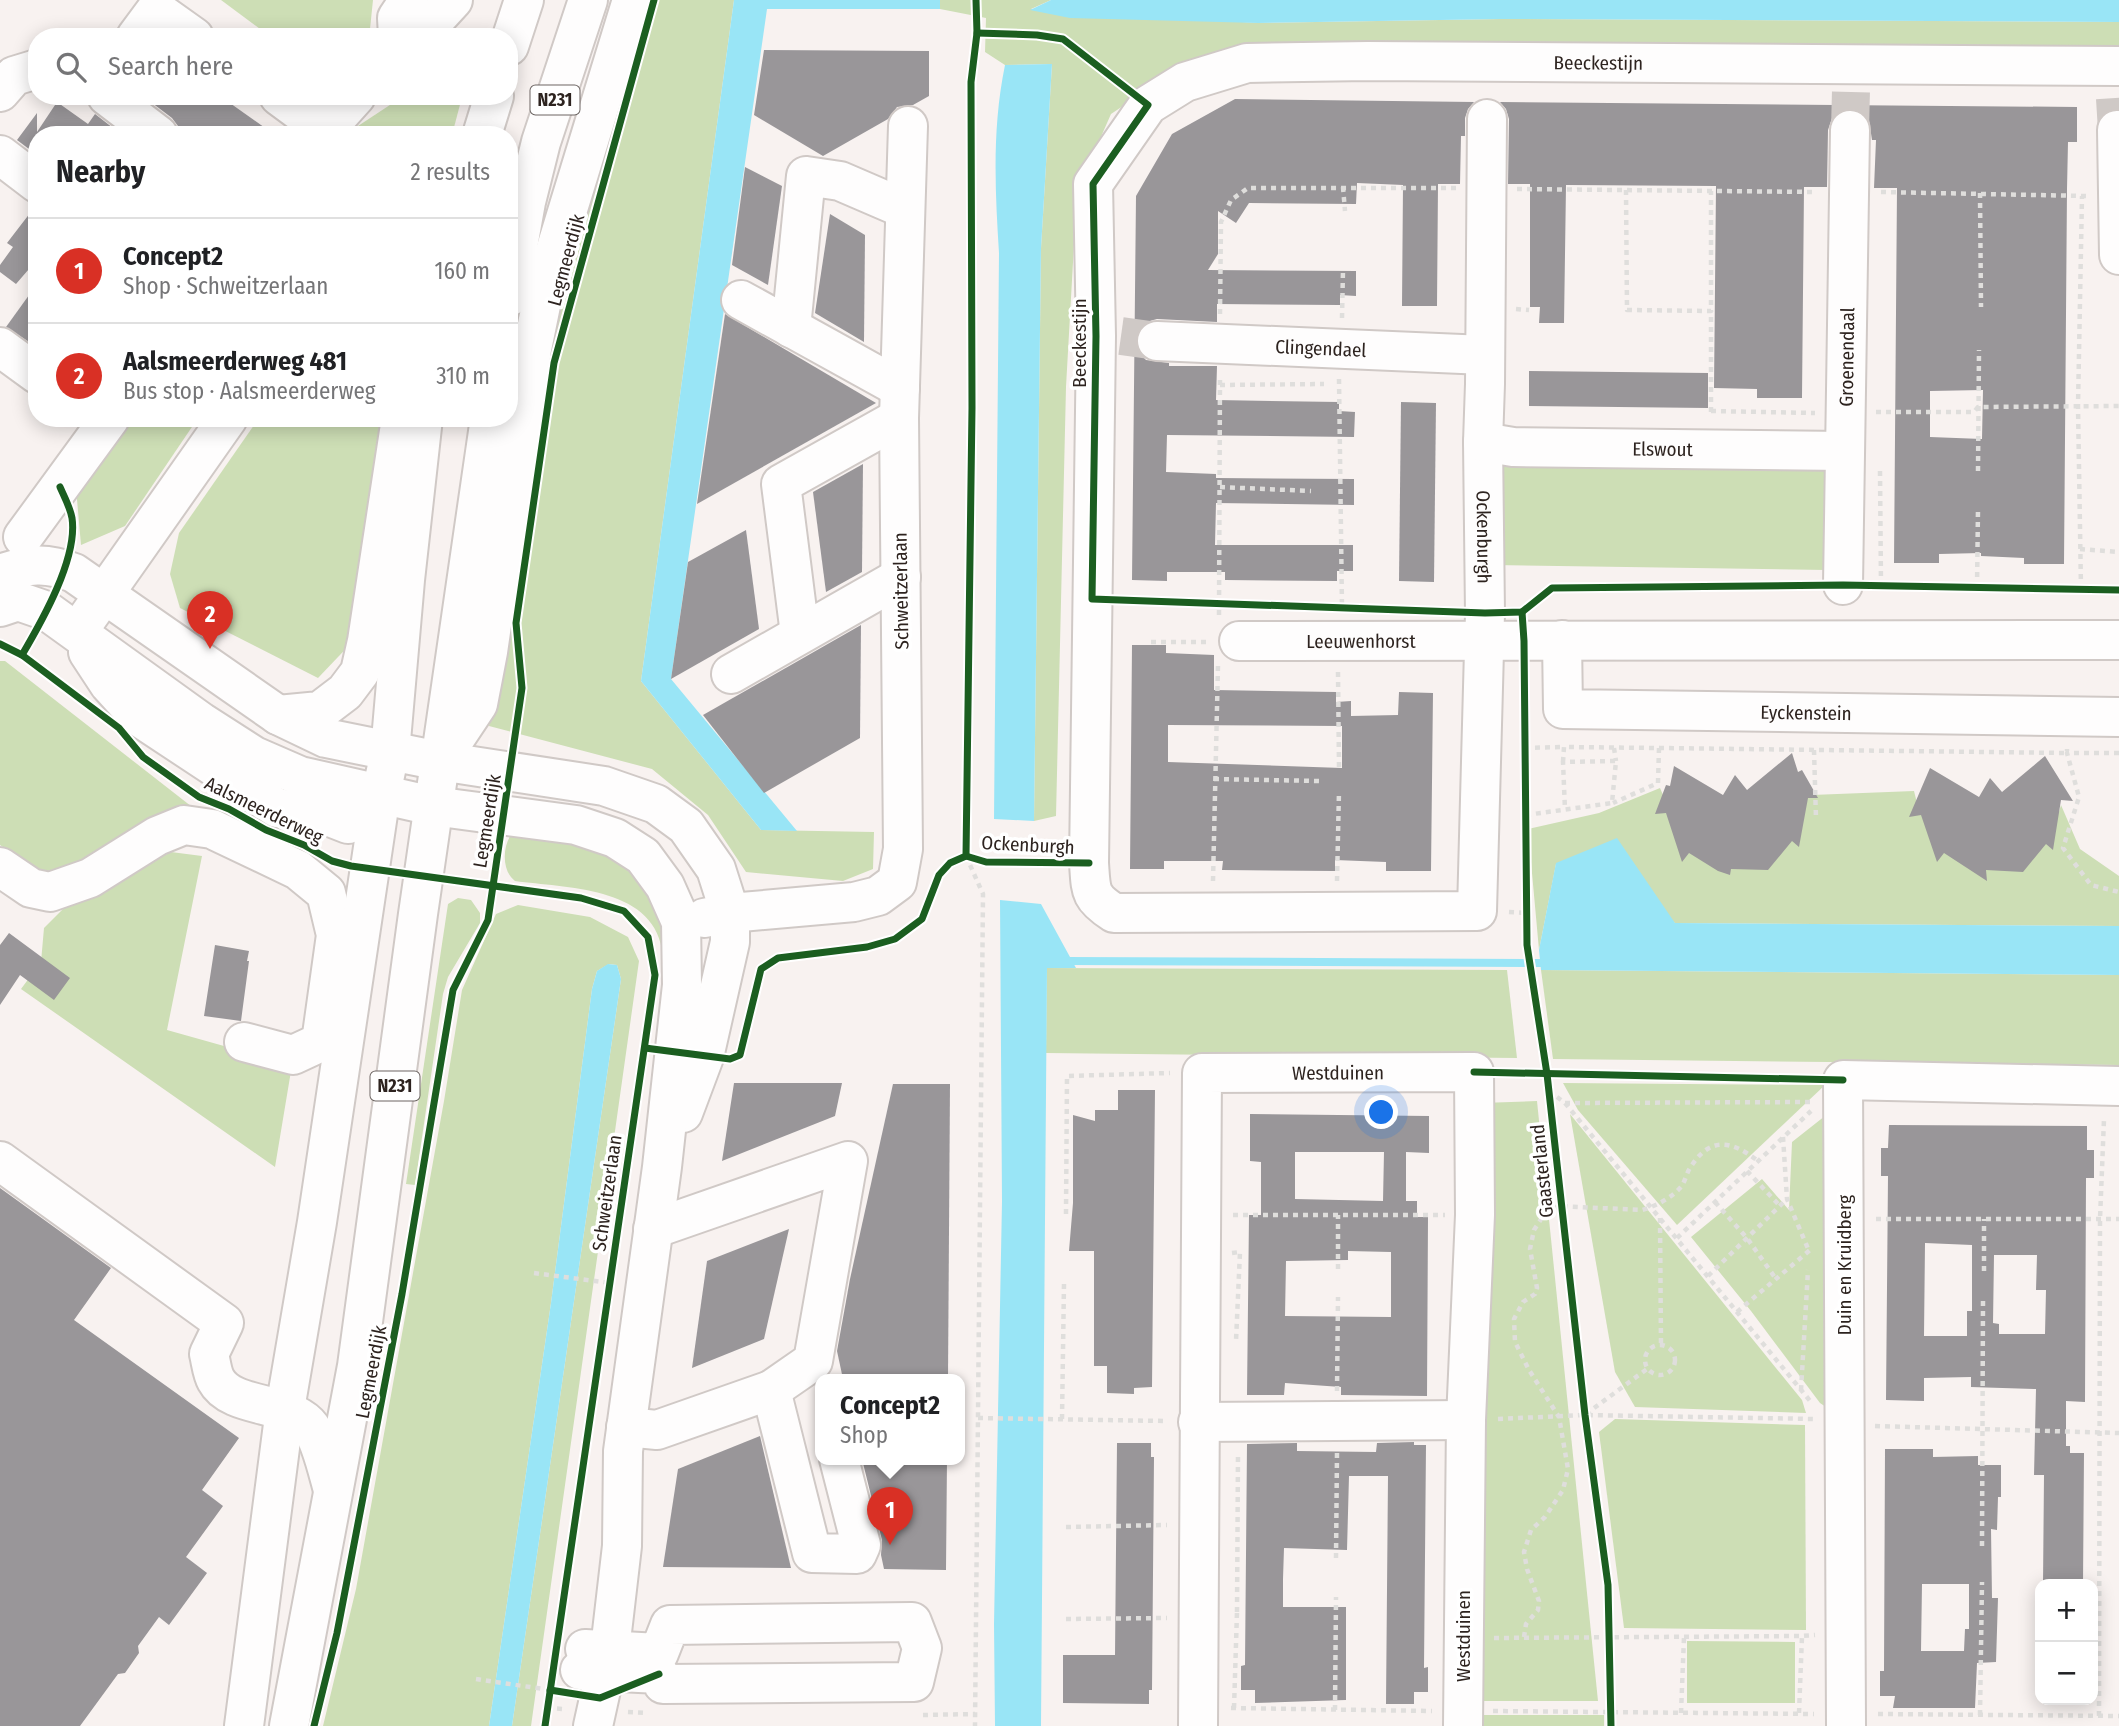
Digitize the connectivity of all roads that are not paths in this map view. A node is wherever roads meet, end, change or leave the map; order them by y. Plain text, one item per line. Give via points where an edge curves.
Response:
1 (410, 0) edge
2 (453, 0) edge
3 (524, 0) edge
4 (588, 0) edge
5 (632, 0) edge
6 (145, 16) edge
7 (173, 28) edge
8 (398, 28) edge
9 (427, 28) edge
10 (515, 28) edge
11 (28, 72) edge
12 (2117, 90) edge
13 (0, 92) edge
14 (1487, 93) junction
15 (119, 105) edge
16 (290, 105) edge
17 (348, 105) edge
18 (473, 105) edge
19 (491, 105) edge
20 (146, 126) edge
21 (316, 126) edge
22 (328, 126) edge
23 (467, 126) edge
24 (485, 126) edge
25 (908, 126) dead end
26 (1850, 130) tunnel mouth
27 (0, 155) edge
28 (28, 176) edge
29 (905, 209) junction
30 (518, 247) edge
31 (2119, 255) edge
32 (741, 300) dead end
33 (792, 328) junction
34 (1125, 338) junction
35 (0, 347) edge
36 (1485, 355) junction
37 (28, 367) edge
38 (900, 403) junction
39 (100, 427) edge
40 (222, 427) edge
41 (400, 427) edge
42 (422, 427) edge
43 (489, 427) edge
44 (1483, 442) junction
45 (1844, 451) junction
46 (23, 537) dead end
47 (0, 574) edge
48 (901, 577) junction
49 (1843, 585) road end
50 (103, 595) junction
51 (0, 607) edge
52 (78, 631) junction
53 (800, 634) junction
54 (1562, 640) junction
55 (2119, 640) edge
56 (1229, 641) road end
57 (1484, 642) junction
58 (731, 674) dead end
59 (278, 715) junction
60 (2119, 717) edge
61 (390, 752) junction
62 (440, 761) junction
63 (381, 794) junction
64 (433, 806) junction
65 (325, 815) junction
66 (376, 835) junction
67 (1089, 863) joint
68 (0, 867) edge
69 (730, 913) junction
70 (681, 922) junction
71 (244, 1042) dead end
72 (2112, 1086) edge
73 (0, 1161) edge
74 (662, 1167) junction
75 (653, 1229) junction
76 (816, 1374) edge
77 (815, 1375) edge
78 (771, 1390) junction
79 (285, 1409) junction
80 (1466, 1420) junction
81 (1199, 1422) junction
82 (624, 1439) junction
83 (841, 1465) edge
84 (333, 1490) junction
85 (659, 1663) junction
86 (577, 1687) edge
87 (1198, 1717) edge
88 (1463, 1718) edge
89 (1846, 1720) edge
90 (244, 1726) edge
91 (289, 1726) edge

1 - 8 street via 397,18
2 - 9 street
3 - 10 street
4 - 30 street, N231 via 541,142
5 - 62 street, Legmeerdijk via 546,281 478,704
6 - 7 street
11 - 13 street via 14,76
12 - 14 street, Beeckestijn via 1852,78
12 - 31 street
14 - 34 street, Beeckestijn via 1247,63 1185,82 1148,104 1093,184
14 - 36 street, Ockenburgh
15 - 20 street
16 - 21 street
17 - 22 street
18 - 23 street
19 - 24 street
25 - 29 street, Schweitzerlaan
26 - 45 street, Groenendaal via 1862,412
27 - 28 street
29 - 33 street via 839,181 806,176
29 - 38 street, Schweitzerlaan
32 - 33 street
33 - 38 street
34 - 36 street, Clingendael via 1339,366
34 - 67 street, Beeckestijn
35 - 37 street
36 - 44 street, Ockenburgh
38 - 48 street, Schweitzerlaan
38 - 53 street via 781,484
39 - 46 street
40 - 50 street
41 - 59 street via 360,672 345,692 320,711
42 - 61 street
43 - 62 street, Legmeerdijk / N231
44 - 45 street, Elswout via 1513,447
44 - 57 street, Ockenburgh
45 - 49 street, Groenendaal
47 - 50 street via 22,566 48,565 74,573
48 - 53 street
48 - 69 street, Schweitzerlaan via 903,849 897,882 878,896 854,902
50 - 52 street
50 - 59 street
51 - 52 street via 18,601 47,611
52 - 63 street via 254,756 300,776
52 - 65 street, Aalsmeerderweg via 93,662 139,717 277,808
53 - 58 street
54 - 55 street
54 - 57 street
54 - 60 street, Eyckenstein via 1563,709
56 - 57 street, Leeuwenhorst via 1336,618
57 - 67 street, Ockenburgh via 1477,911 1114,912 1098,902 1091,888
59 - 61 street via 326,738
61 - 62 street
61 - 63 street
62 - 63 street, Legmeerdijk
62 - 64 street, Legmeerdijk / N231
62 - 69 street via 604,786 656,804 686,826 716,869
63 - 64 street
63 - 65 street, Aalsmeerderweg
63 - 66 street
64 - 70 street via 576,825 615,838 643,856 666,886
64 - 84 street, Legmeerdijk / N231 via 357,1366
65 - 66 street, Aalsmeerderweg
66 - 79 street
68 - 71 street via 31,888 50,892 90,878 157,836 184,825 212,829 298,870 326,893 336,935 321,1042 293,1055
69 - 70 street
69 - 74 street via 730,942 704,1057
70 - 74 street via 682,985
72 - 89 street, Duin en Kruidberg via 1843,1080 1843,1219 1829,1418
73 - 79 street via 224,1323 209,1354 217,1382 235,1396
74 - 75 street
75 - 76 street via 848,1161
75 - 82 street
77 - 78 street
78 - 82 street
78 - 83 street via 812,1553 857,1554 861,1545
79 - 84 street via 309,1424
79 - 90 street
80 - 81 street
80 - 81 street, Westduinen via 1475,1215 1474,1072 1202,1073
80 - 88 street, Westduinen
81 - 87 street
82 - 86 street via 622,1546
84 - 91 street, Legmeerdijk / N231
85 - 85 street via 663,1684 915,1682 922,1648 912,1622 670,1625
85 - 86 street

